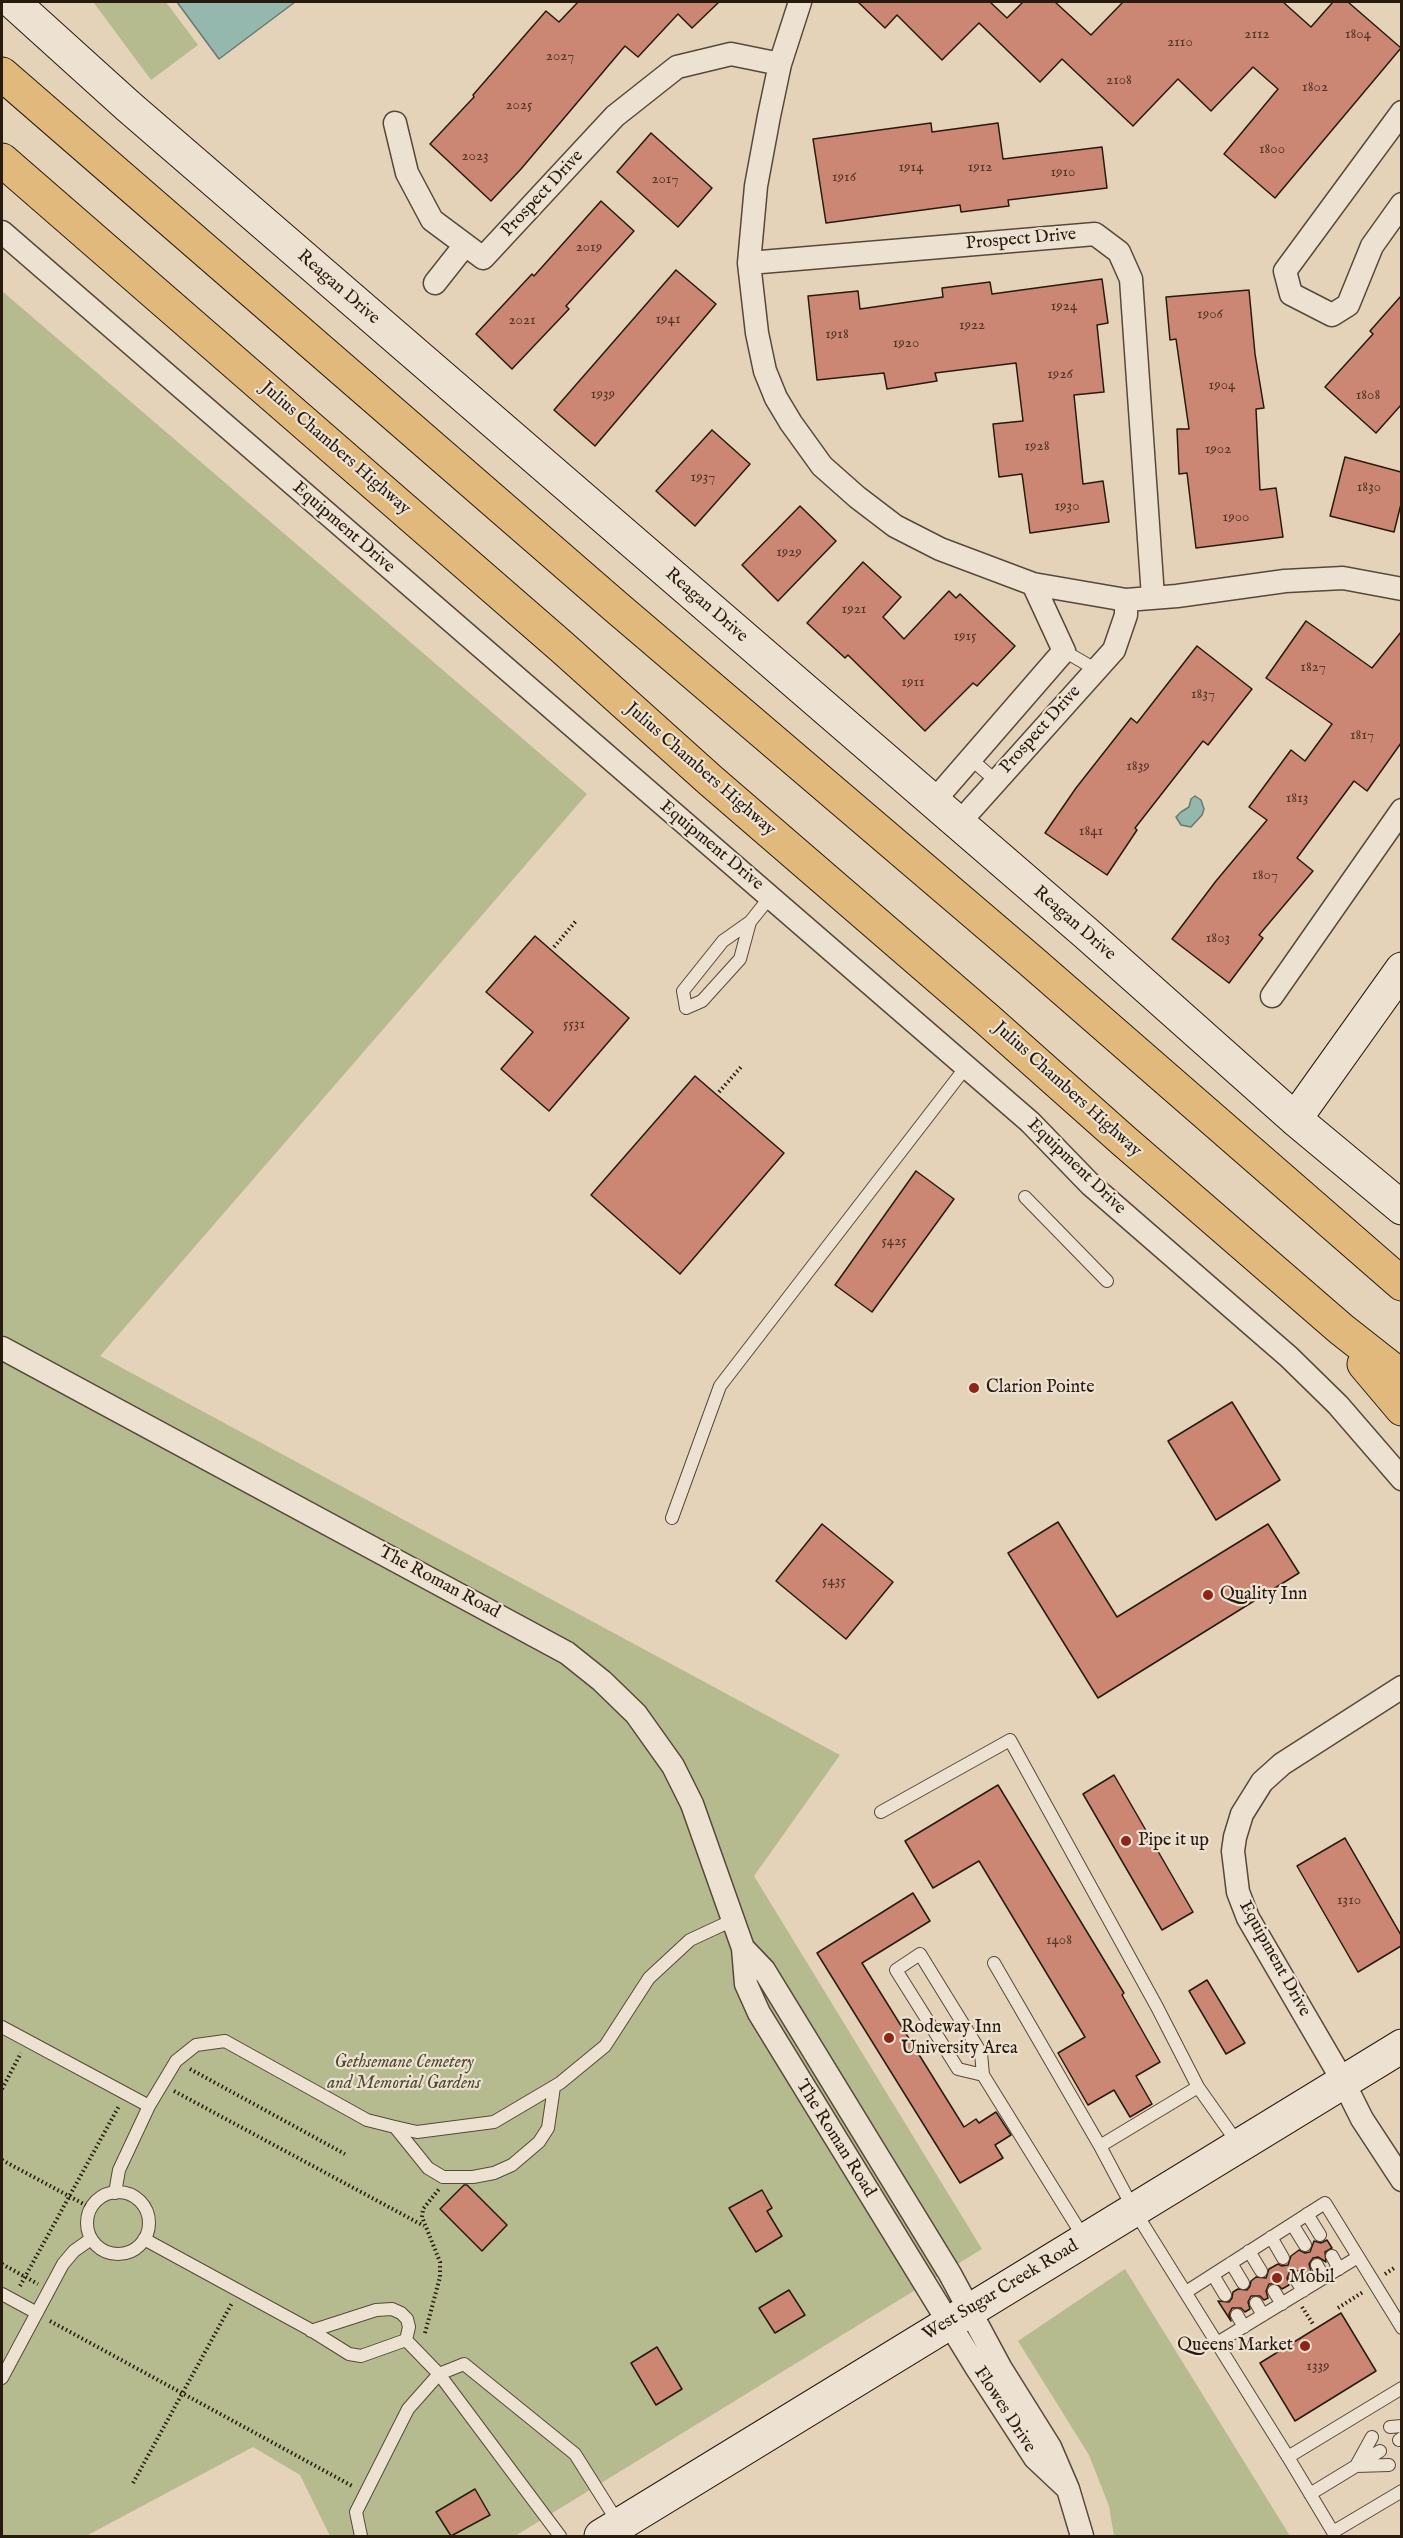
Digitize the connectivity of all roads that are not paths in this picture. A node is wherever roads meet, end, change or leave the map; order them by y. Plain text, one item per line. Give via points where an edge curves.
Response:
1 (13, 2) edge
2 (801, 2) edge
3 (780, 64) junction
4 (2, 74) edge
5 (1401, 112) edge
6 (395, 123) dead end
7 (2, 160) edge
8 (1401, 204) edge
9 (2, 232) edge
10 (465, 245) junction
11 (749, 263) junction
12 (435, 283) dead end
13 (1032, 584) junction
14 (1401, 589) edge
15 (1153, 597) junction
16 (1126, 600) junction
17 (1064, 651) junction
18 (1095, 669) junction
19 (971, 759) junction
20 (996, 781) junction
21 (933, 802) junction
22 (1401, 810) edge
23 (958, 824) junction
24 (771, 897) junction
25 (750, 922) junction
26 (1401, 969) edge
27 (1272, 996) dead end
28 (966, 1067) junction
29 (1295, 1119) junction
30 (1025, 1197) dead end
31 (1401, 1208) edge
32 (1356, 1245) junction
33 (1401, 1271) edge
34 (1107, 1281) dead end
35 (1401, 1284) edge
36 (1318, 1310) junction
37 (2, 1348) edge
38 (1401, 1377) edge
39 (1401, 1409) edge
40 (1401, 1479) edge
41 (672, 1518) dead end
42 (1401, 1687) edge
43 (881, 1812) dead end
44 (733, 1920) junction
45 (994, 1963) dead end
46 (2, 2027) edge
47 (1401, 2046) edge
48 (983, 2075) junction
49 (1343, 2081) junction
50 (554, 2087) junction
51 (1198, 2087) junction
52 (149, 2106) junction
53 (395, 2127) junction
54 (1100, 2146) junction
55 (1239, 2146) junction
56 (1401, 2180) edge
57 (115, 2193) junction
58 (1134, 2210) junction
59 (1307, 2214) junction
60 (1292, 2224) junction
61 (1320, 2235) dead end
62 (1270, 2237) junction
63 (91, 2239) junction
64 (144, 2239) junction
65 (1085, 2239) junction
66 (1305, 2245) dead end
67 (1249, 2251) junction
68 (1332, 2256) dead end
69 (1358, 2257) junction
70 (1283, 2258) dead end
71 (1231, 2263) junction
72 (1317, 2265) dead end
73 (1339, 2269) junction
74 (1261, 2271) dead end
75 (1213, 2275) junction
76 (1295, 2278) dead end
77 (1324, 2278) junction
78 (1243, 2283) dead end
79 (1274, 2291) dead end
80 (1303, 2291) junction
81 (1186, 2292) junction
82 (1225, 2295) dead end
83 (7, 2297) edge
84 (1256, 2303) dead end
85 (1282, 2304) junction
86 (36, 2313) junction
87 (1237, 2315) dead end
88 (1263, 2315) junction
89 (959, 2316) junction
90 (1244, 2327) junction
91 (1401, 2328) edge
92 (311, 2331) junction
93 (405, 2340) junction
94 (1217, 2343) junction
95 (439, 2374) junction
96 (2, 2378) edge
97 (1401, 2388) edge
98 (1372, 2437) dead end
99 (1380, 2451) dead end
100 (1288, 2457) junction
101 (1389, 2465) dead end
102 (1356, 2466) junction
103 (1401, 2491) edge
104 (1310, 2494) junction
105 (610, 2531) edge
106 (361, 2536) edge
107 (561, 2536) edge
108 (1082, 2536) edge

1 - 21 street, Reagan Drive via 128,106
2 - 3 street
3 - 10 street, Prospect Drive via 731,54 677,67 615,116 483,258
3 - 11 street via 756,186
4 - 32 highway
5 - 8 street via 1286,271 1291,294 1332,315 1348,305 1372,246
6 - 10 street, Prospect Drive via 407,173 432,220
7 - 36 highway, Julius Chambers Highway
9 - 24 street, Equipment Drive
10 - 12 street
11 - 13 street via 756,333 765,371 790,423 822,466 895,526 940,549
11 - 15 street, Prospect Drive via 1095,234 1119,252 1131,279
13 - 16 street
13 - 17 street
14 - 15 street via 1343,578
15 - 16 street
16 - 18 street, Prospect Drive via 1126,615 1114,650
17 - 18 lane
17 - 19 street, Prospect Drive
18 - 20 street, Prospect Drive
19 - 20 lane
19 - 21 street, Prospect Drive
20 - 23 street, Prospect Drive
21 - 23 street, Reagan Drive
22 - 27 street
23 - 29 street, Reagan Drive
24 - 25 lane
24 - 28 street, Equipment Drive
25 - 25 lane via 723,941 683,992 686,1008 702,1001 740,958
26 - 29 street
28 - 40 street, Equipment Drive via 1030,1122 1091,1185 1289,1357 1338,1405
28 - 41 lane via 720,1386
29 - 31 street, Reagan Drive
30 - 34 lane
32 - 33 highway
32 - 35 highway
36 - 38 highway, Julius Chambers Highway
36 - 39 highway
37 - 44 street, The Roman Road via 567,1653 636,1714 673,1766 692,1804
42 - 49 street, Equipment Drive via 1275,1770 1254,1792 1235,1837 1238,1892 1248,1918
43 - 51 lane via 1010,1740
44 - 50 lane via 690,1940 649,1978 605,2046
44 - 89 street, The Roman Road via 743,1947 764,1970 950,2274
45 - 54 lane
46 - 52 lane
47 - 49 street, West Sugar Creek Road
48 - 48 lane via 981,2053 920,1954 896,1970 958,2069
48 - 65 lane
49 - 55 street, West Sugar Creek Road
49 - 56 street, Equipment Drive
50 - 53 lane via 494,2122 417,2132
50 - 53 lane via 548,2128 539,2142 512,2165 494,2173 443,2177 428,2168
51 - 54 lane
51 - 55 lane
52 - 53 lane via 176,2061 196,2044 225,2041 367,2120
52 - 57 lane via 119,2170
54 - 58 lane
55 - 58 street, West Sugar Creek Road
57 - 63 lane via 97,2200 91,2208 87,2219
57 - 64 lane via 133,2197 146,2211 148,2230
58 - 65 street, West Sugar Creek Road
58 - 81 lane
59 - 60 lane
59 - 61 lane
59 - 69 lane via 1325,2203
60 - 62 lane
60 - 66 lane
62 - 67 lane
62 - 70 lane
63 - 64 lane via 107,2253 118,2254 137,2247
63 - 86 lane via 63,2264
64 - 92 lane
65 - 89 street, West Sugar Creek Road
67 - 71 lane
67 - 74 lane
68 - 73 lane
69 - 73 lane
69 - 91 lane
71 - 75 lane
71 - 78 lane
72 - 77 lane
73 - 77 lane
75 - 81 lane
75 - 82 lane
76 - 80 lane
77 - 80 lane
79 - 85 lane
80 - 85 lane
81 - 94 lane
83 - 86 lane
84 - 88 lane
85 - 88 lane
86 - 96 lane
87 - 90 lane
88 - 90 lane
89 - 105 street, West Sugar Creek Road
89 - 108 street, Flowes Drive via 1000,2367 1050,2446
90 - 94 lane
92 - 93 lane via 349,2354 361,2356
92 - 93 lane via 350,2317 392,2309 407,2319
93 - 95 lane
94 - 100 lane
95 - 105 lane via 464,2364 575,2454
95 - 106 lane via 408,2409 356,2512
95 - 107 lane
97 - 100 lane
98 - 102 lane
99 - 102 lane
100 - 104 lane
101 - 102 lane
102 - 104 lane
103 - 104 lane via 1333,2532

